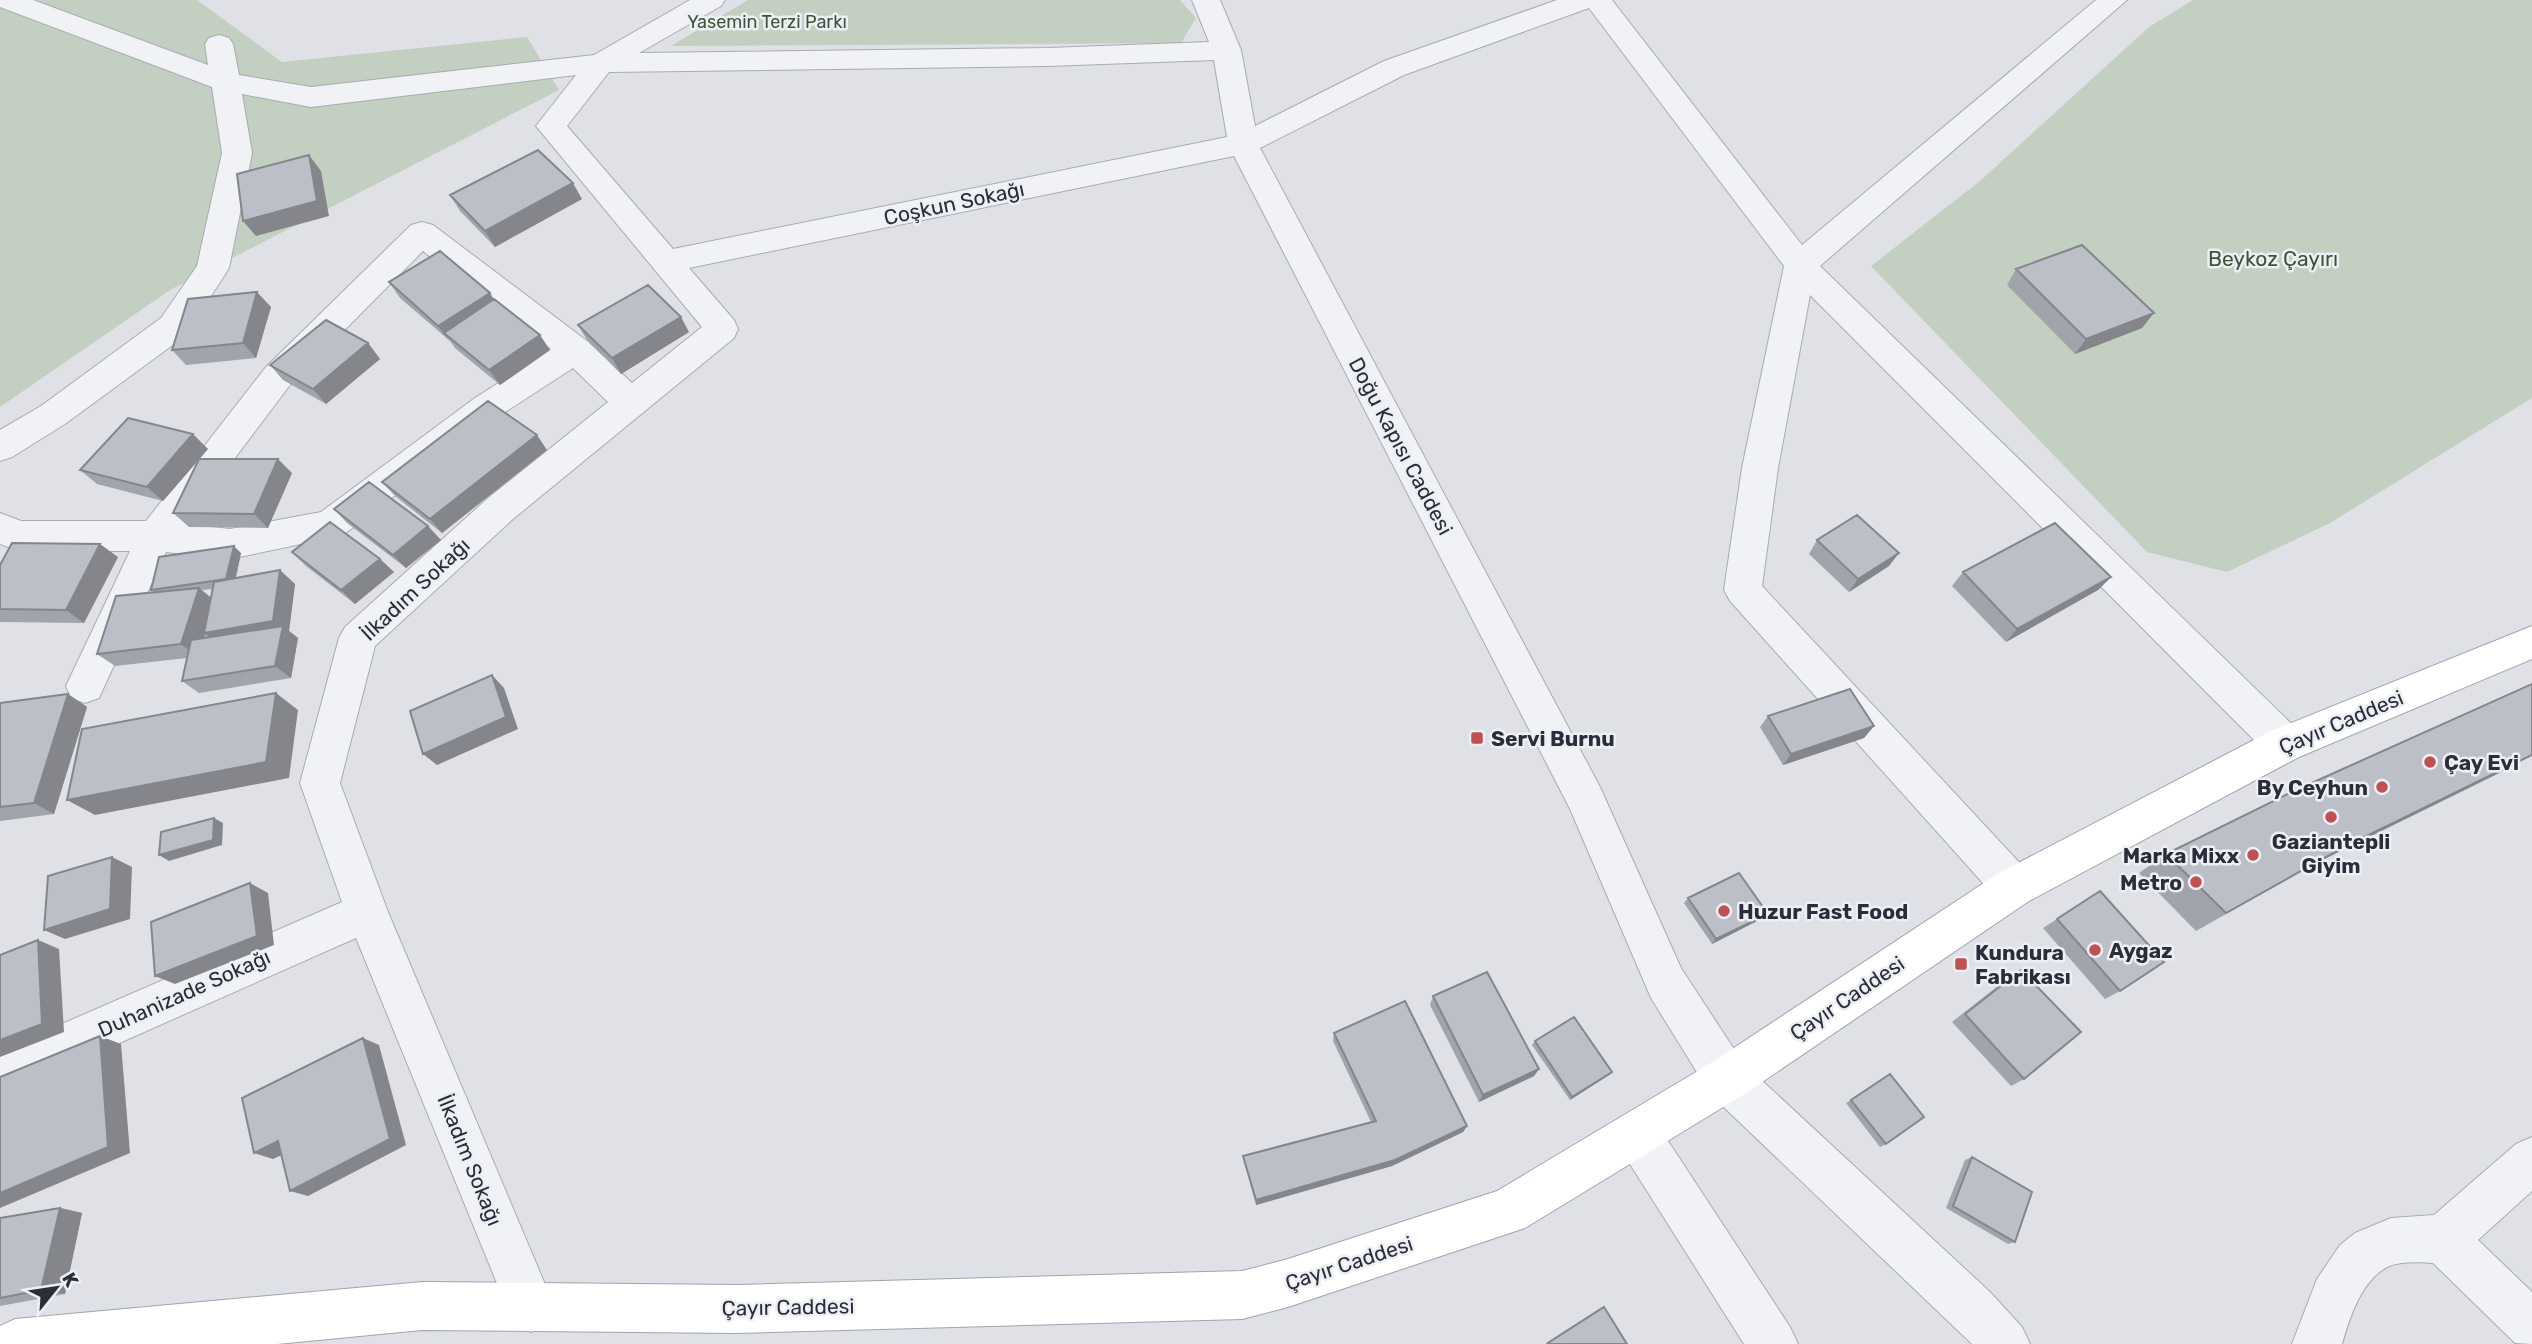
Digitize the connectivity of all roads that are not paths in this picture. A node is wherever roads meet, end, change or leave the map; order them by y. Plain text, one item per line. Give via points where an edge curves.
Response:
1 (7, 0) edge
2 (711, 0) edge
3 (1206, 0) edge
4 (1584, 0) edge
5 (1598, 0) edge
6 (2113, 0) edge
7 (219, 44) dead end
8 (1227, 50) junction
9 (601, 63) junction
10 (226, 82) junction
11 (1243, 144) junction
12 (665, 262) junction
13 (1800, 265) junction
14 (575, 350) junction
15 (631, 403) junction
16 (0, 447) edge
17 (0, 528) edge
18 (155, 536) junction
19 (2532, 642) edge
20 (85, 686) dead end
21 (2285, 744) junction
22 (2014, 887) junction
23 (367, 912) junction
24 (0, 1074) edge
25 (1727, 1079) junction
26 (1637, 1134) junction
27 (2532, 1160) edge
28 (2443, 1239) junction
29 (531, 1308) junction
30 (2532, 1326) edge
31 (15, 1344) edge
32 (1773, 1344) edge
33 (2005, 1344) edge
34 (2318, 1344) edge

1 - 10 street
2 - 9 street
3 - 8 street, Doğu Kapısı Caddesi
4 - 11 street via 1394,68
5 - 13 street
6 - 13 street
7 - 10 street
8 - 9 street
8 - 11 street, Doğu Kapısı Caddesi
9 - 10 street via 311,97
9 - 12 street, İlkadım Sokağı via 551,126
10 - 16 street via 237,153 212,268 173,327 53,415
11 - 12 street, Coşkun Sokağı
11 - 25 street, Doğu Kapısı Caddesi via 1586,800 1666,983
12 - 15 street, İlkadım Sokağı via 722,329
13 - 21 street
13 - 22 street via 1760,468 1743,590
14 - 15 street
14 - 18 street via 487,407 330,526 230,544
14 - 18 street via 422,233 278,376
15 - 23 street, İlkadım Sokağı via 500,509 358,638 320,783
17 - 18 street via 19,536
18 - 20 street
19 - 21 main road, Çayır Caddesi
21 - 22 main road, Çayır Caddesi
22 - 25 main road, Çayır Caddesi
23 - 24 street, Duhanizade Sokağı
23 - 29 street, İlkadım Sokağı
25 - 26 main road, Çayır Caddesi
25 - 33 street, Doğu Kapısı Caddesi
26 - 29 main road, Çayır Caddesi via 1508,1211 1242,1295 737,1309
26 - 32 street
27 - 28 street
28 - 30 street
28 - 34 street via 2412,1236 2382,1245 2350,1265 2331,1299
29 - 31 main road, Çayır Caddesi via 422,1307

